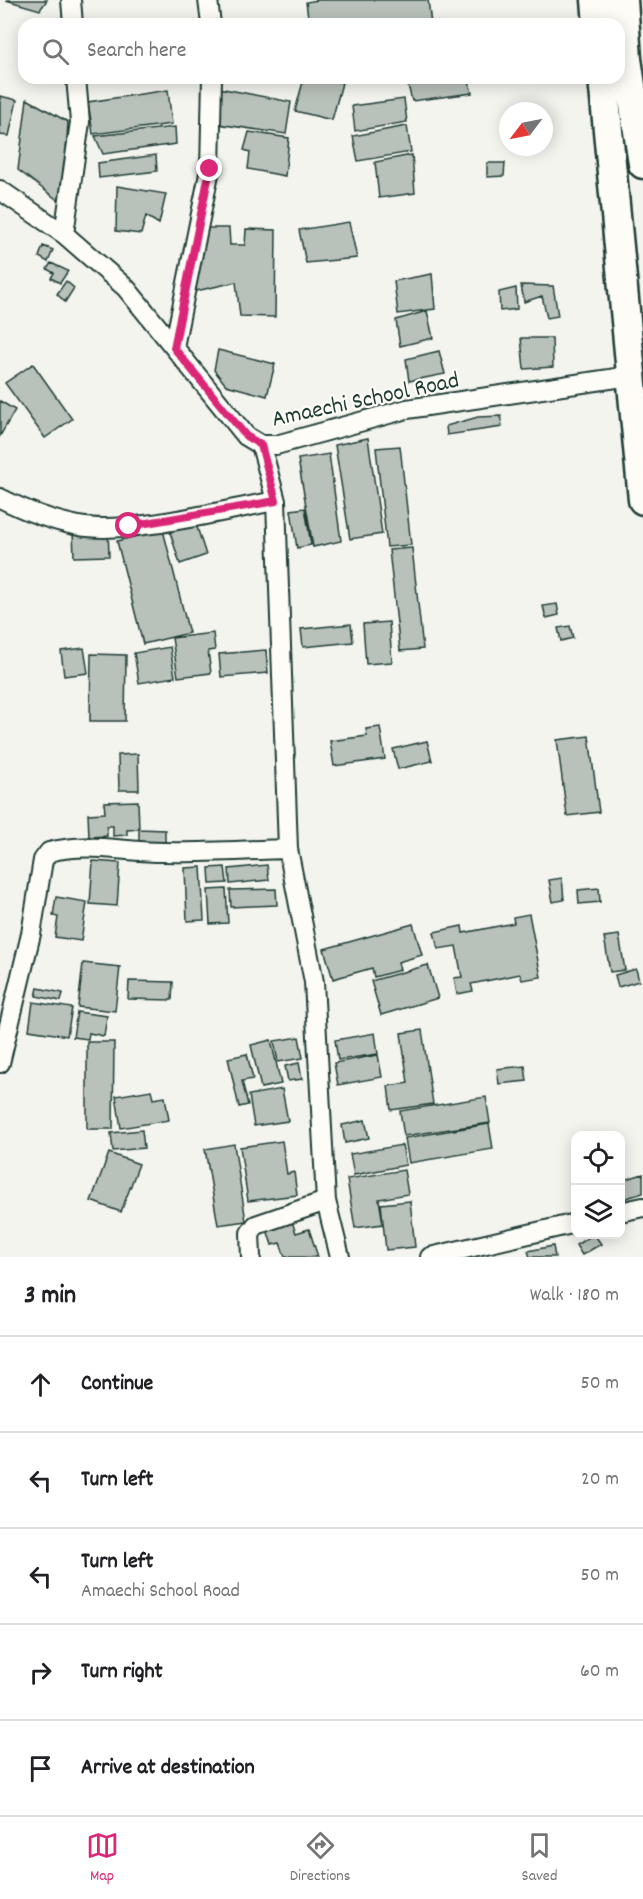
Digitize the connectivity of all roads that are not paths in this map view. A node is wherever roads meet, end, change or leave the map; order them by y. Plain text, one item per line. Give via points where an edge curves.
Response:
1 (71, 0) edge
2 (208, 0) edge
3 (596, 0) edge
4 (623, 0) edge
5 (72, 18) edge
6 (211, 18) edge
7 (598, 18) edge
8 (624, 18) edge
9 (625, 30) edge
10 (77, 84) edge
11 (212, 84) edge
12 (604, 84) edge
13 (643, 164) edge
14 (0, 190) edge
15 (64, 234) junction
16 (174, 348) junction
17 (630, 376) junction
18 (261, 445) junction
19 (0, 498) edge
20 (643, 500) edge
21 (276, 501) junction
22 (288, 849) junction
23 (0, 1063) edge
24 (326, 1201) junction
25 (643, 1207) edge
26 (625, 1211) edge
27 (571, 1223) edge
28 (251, 1257) edge
29 (340, 1257) edge
30 (430, 1257) edge

1 - 5 street
2 - 6 street
3 - 7 main road
4 - 8 main road
9 - 13 main road
10 - 15 street via 80,122
11 - 16 street via 210,169
12 - 17 main road
14 - 15 street, Amaechi School Road
15 - 16 street, Amaechi School Road via 126,288
16 - 18 street, Amaechi School Road via 246,436
17 - 18 street, Amaechi School Road via 408,409 276,445
17 - 20 main road
18 - 21 street
19 - 21 street via 80,526 129,526
21 - 22 street
22 - 23 street via 161,852 103,846 49,852 43,860 31,934
22 - 24 street via 314,982
24 - 28 street via 256,1225 250,1233
24 - 29 street
25 - 26 street
27 - 30 street

